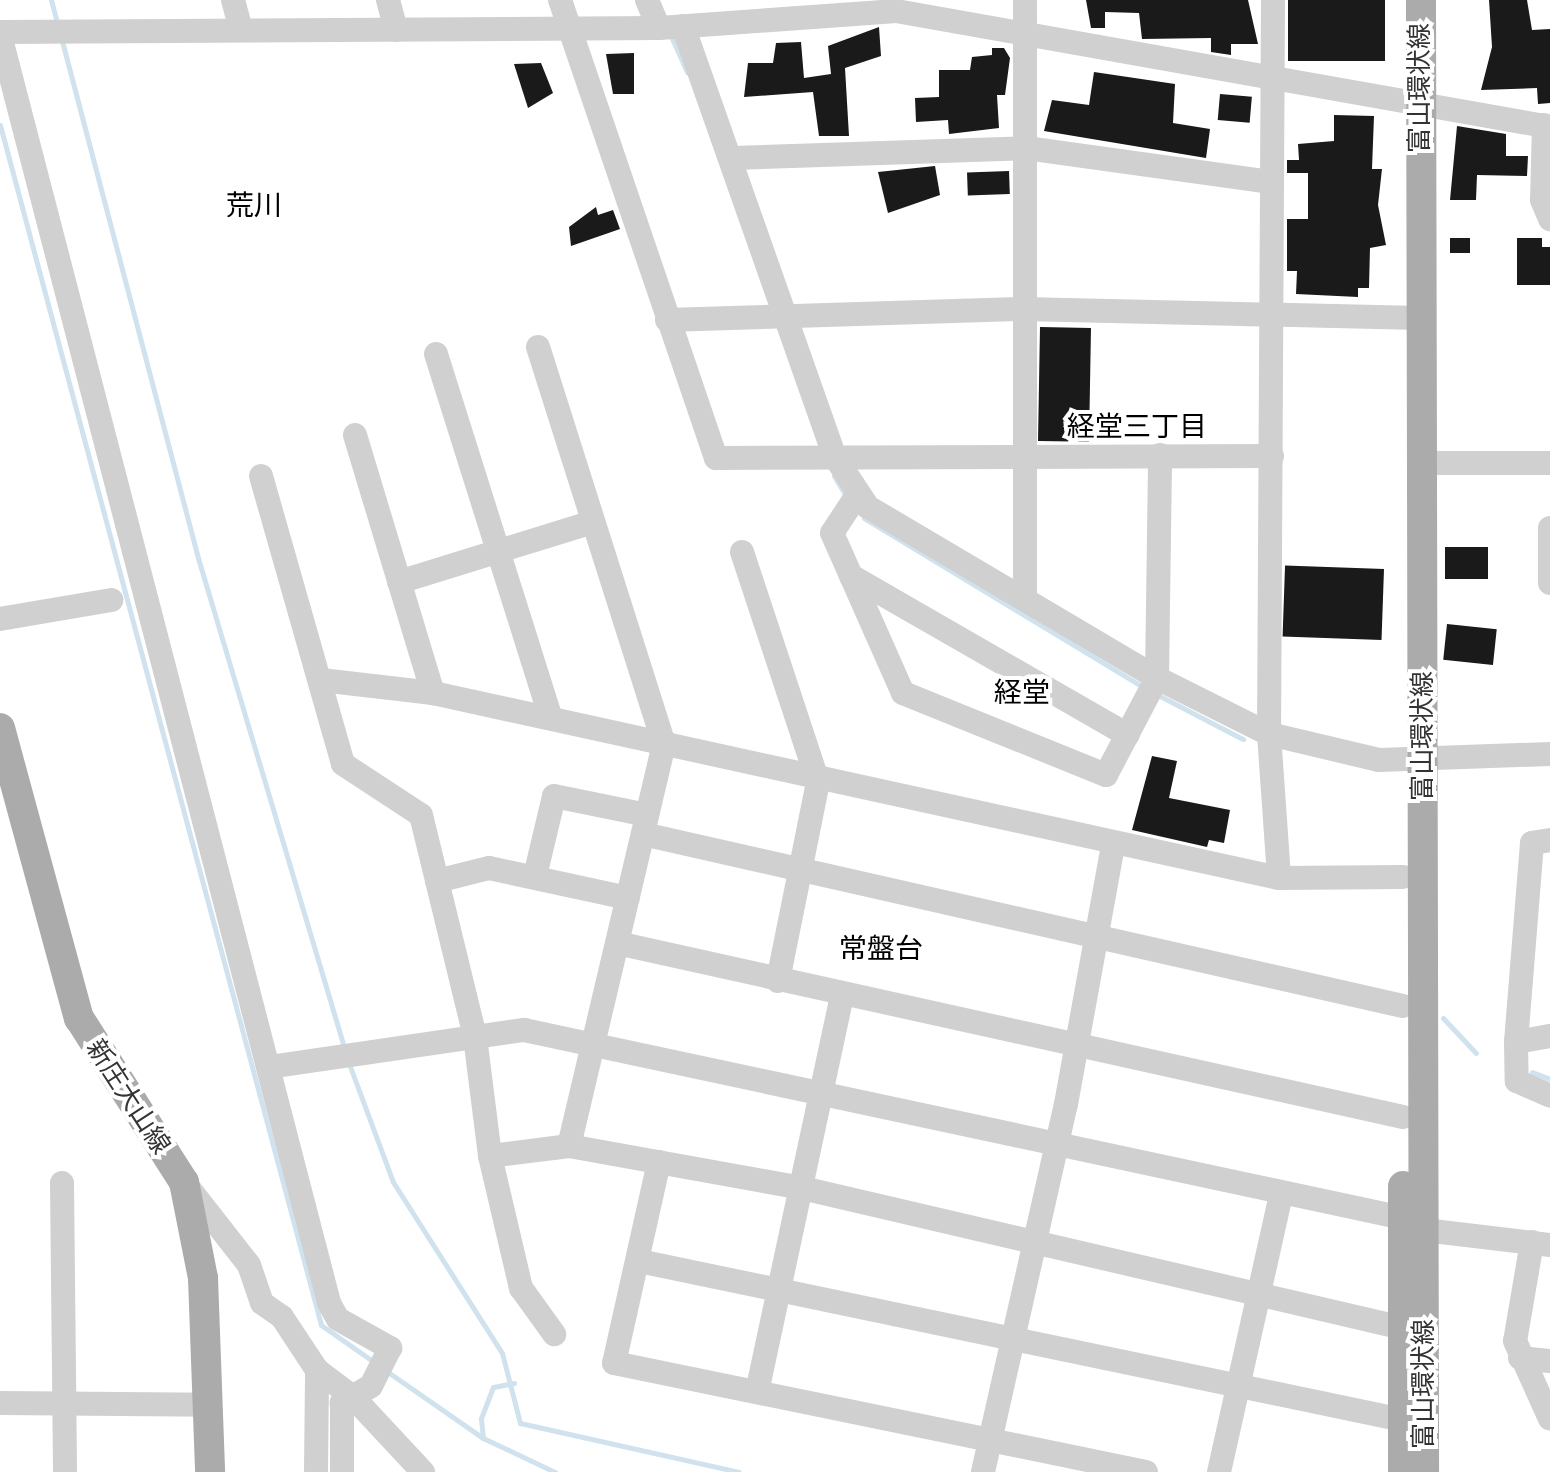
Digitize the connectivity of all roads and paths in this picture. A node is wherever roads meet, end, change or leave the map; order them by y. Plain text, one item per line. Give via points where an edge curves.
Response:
1 (233, 0) edge
2 (388, 0) edge
3 (560, 0) edge
4 (647, 0) edge
5 (1025, 0) edge
6 (1273, 0) edge
7 (1402, 0) edge
8 (1421, 0) edge
9 (866, 5) edge
10 (719, 12) edge
11 (671, 27) junction
12 (570, 29) junction
13 (241, 30) junction
14 (396, 30) junction
15 (0, 34) edge
16 (1025, 36) junction
17 (1271, 77) junction
18 (1411, 98) junction
19 (1547, 126) edge
20 (1026, 148) junction
21 (732, 158) junction
22 (1272, 182) junction
23 (1550, 219) edge
24 (1023, 309) junction
25 (1273, 313) junction
26 (1410, 318) junction
27 (667, 320) junction
28 (787, 320) junction
29 (538, 347) dead end
30 (436, 354) dead end
31 (355, 435) dead end
32 (1160, 455) junction
33 (1026, 456) junction
34 (1272, 456) junction
35 (835, 457) junction
36 (1421, 463) junction
37 (1550, 463) edge
38 (261, 476) dead end
39 (857, 495) junction
40 (593, 522) junction
41 (1550, 528) edge
42 (499, 551) junction
43 (742, 552) dead end
44 (851, 576) junction
45 (399, 582) junction
46 (1550, 583) edge
47 (1025, 598) junction
48 (111, 600) dead end
49 (0, 619) edge
50 (1157, 678) junction
51 (321, 680) junction
52 (433, 693) junction
53 (551, 718) junction
54 (0, 728) edge
55 (1269, 734) junction
56 (1127, 735) junction
57 (664, 744) junction
58 (1550, 754) edge
59 (1413, 762) junction
60 (818, 782) junction
61 (645, 824) junction
62 (1550, 840) edge
63 (1113, 845) junction
64 (798, 870) junction
65 (535, 876) junction
66 (1403, 877) junction
67 (1279, 878) junction
68 (437, 881) junction
69 (628, 898) junction
70 (1098, 937) junction
71 (617, 943) junction
72 (778, 981) junction
73 (842, 995) junction
74 (1403, 1006) junction
75 (1550, 1036) edge
76 (475, 1037) junction
77 (1516, 1042) junction
78 (1075, 1045) junction
79 (593, 1046) junction
80 (269, 1067) junction
81 (822, 1096) junction
82 (1550, 1096) edge
83 (1403, 1117) junction
84 (569, 1146) junction
85 (1053, 1147) junction
86 (490, 1156) junction
87 (659, 1162) junction
88 (184, 1182) junction
89 (62, 1183) dead end
90 (802, 1188) junction
91 (1281, 1195) junction
92 (1414, 1224) junction
93 (1033, 1238) junction
94 (1545, 1242) edge
95 (639, 1261) junction
96 (780, 1292) junction
97 (1258, 1293) junction
98 (1403, 1328) junction
99 (554, 1334) dead end
100 (1012, 1338) junction
101 (1520, 1358) junction
102 (1550, 1361) edge
103 (317, 1370) junction
104 (1237, 1390) junction
105 (362, 1391) junction
106 (757, 1392) junction
107 (0, 1403) edge
108 (65, 1404) junction
109 (210, 1405) junction
110 (1550, 1419) edge
111 (1403, 1420) junction
112 (990, 1442) junction
113 (65, 1472) edge
114 (210, 1472) edge
115 (316, 1472) edge
116 (342, 1472) edge
117 (423, 1472) edge
118 (983, 1472) edge
119 (1146, 1472) edge
120 (1219, 1472) edge
121 (1403, 1472) edge
122 (1424, 1472) edge

1 - 13 street
2 - 14 street
3 - 12 street
4 - 11 street
5 - 16 street
6 - 17 street
7 - 18 main road, 富山環状線
8 - 18 main road, 富山環状線
9 - 10 street
9 - 16 street
10 - 11 street
11 - 12 street
11 - 21 street
12 - 14 street
12 - 27 street
13 - 14 street
13 - 15 street
15 - 80 street
16 - 17 street
16 - 20 street
17 - 18 street
17 - 22 street
18 - 19 street
18 - 26 main road, 富山環状線
19 - 23 street via 1542,200
20 - 21 street
20 - 22 street
20 - 24 street
21 - 28 street
22 - 25 street
24 - 25 street
24 - 28 street
24 - 33 street
25 - 26 street
25 - 34 street
26 - 36 main road, 富山環状線
26 - 59 main road, 富山環状線
27 - 28 street
27 - 35 street via 716,458
28 - 35 street
29 - 40 street
30 - 42 street
31 - 45 street
32 - 33 street
32 - 34 street
32 - 50 street
33 - 35 street
33 - 47 street
34 - 55 street
35 - 39 street
36 - 37 street
36 - 59 main road, 富山環状線
38 - 51 street
39 - 44 street via 832,533
39 - 47 street via 896,525
40 - 42 street
40 - 57 street
41 - 46 street
42 - 45 street
42 - 53 street
43 - 60 street
44 - 56 street
44 - 56 street via 903,693 1106,775
45 - 52 street
47 - 50 street
48 - 49 street
50 - 55 street
50 - 56 street
51 - 52 street
51 - 68 street via 343,764 421,815
52 - 53 street
53 - 57 street
54 - 88 main road, 新庄大山線 via 79,1018
55 - 59 street via 1328,753
55 - 67 street
57 - 60 street
57 - 61 street
58 - 59 street
59 - 66 main road, 富山環状線
59 - 92 main road, 富山環状線
60 - 63 street
60 - 64 street
61 - 64 street
61 - 65 street via 554,796
61 - 69 street
62 - 77 street via 1532,843
63 - 67 street
63 - 70 street
64 - 70 street
64 - 72 street
65 - 68 street via 489,868
65 - 69 street
66 - 67 street
66 - 74 main road, 富山環状線
68 - 76 street
69 - 71 street
70 - 74 street
70 - 78 street
71 - 72 street
71 - 79 street
72 - 73 street
73 - 78 street
73 - 81 street
74 - 83 main road, 富山環状線
75 - 77 street
76 - 79 street via 524,1030
76 - 80 street
76 - 86 street
77 - 82 street via 1517,1081
78 - 83 street
78 - 85 street
79 - 81 street
79 - 84 street
80 - 105 street via 329,1303 338,1319 390,1348
81 - 85 street
81 - 90 street
83 - 92 main road, 富山環状線
84 - 86 street
84 - 87 street
85 - 91 street
85 - 93 street
86 - 99 street via 521,1288
87 - 90 street
87 - 95 street
88 - 103 street via 249,1265 262,1303 282,1317
88 - 109 main road, 新庄大山線 via 203,1278
89 - 108 street
90 - 93 street
90 - 96 street
91 - 92 street
91 - 97 street
92 - 94 street
92 - 98 main road, 富山環状線
92 - 122 main road, 富山環状線
93 - 97 street
93 - 100 street
94 - 101 street via 1515,1341
95 - 96 street
95 - 106 street via 614,1363
96 - 100 street
96 - 106 street
97 - 98 street
97 - 104 street
98 - 111 main road, 富山環状線
100 - 104 street
100 - 112 street
101 - 102 street
101 - 110 street
103 - 105 street
103 - 115 street
104 - 111 street
104 - 120 street
105 - 116 street via 342,1403
105 - 117 street
106 - 112 street
107 - 108 street
108 - 109 street
108 - 113 street
109 - 114 main road, 新庄大山線
111 - 121 main road, 富山環状線
112 - 118 street
112 - 119 street

